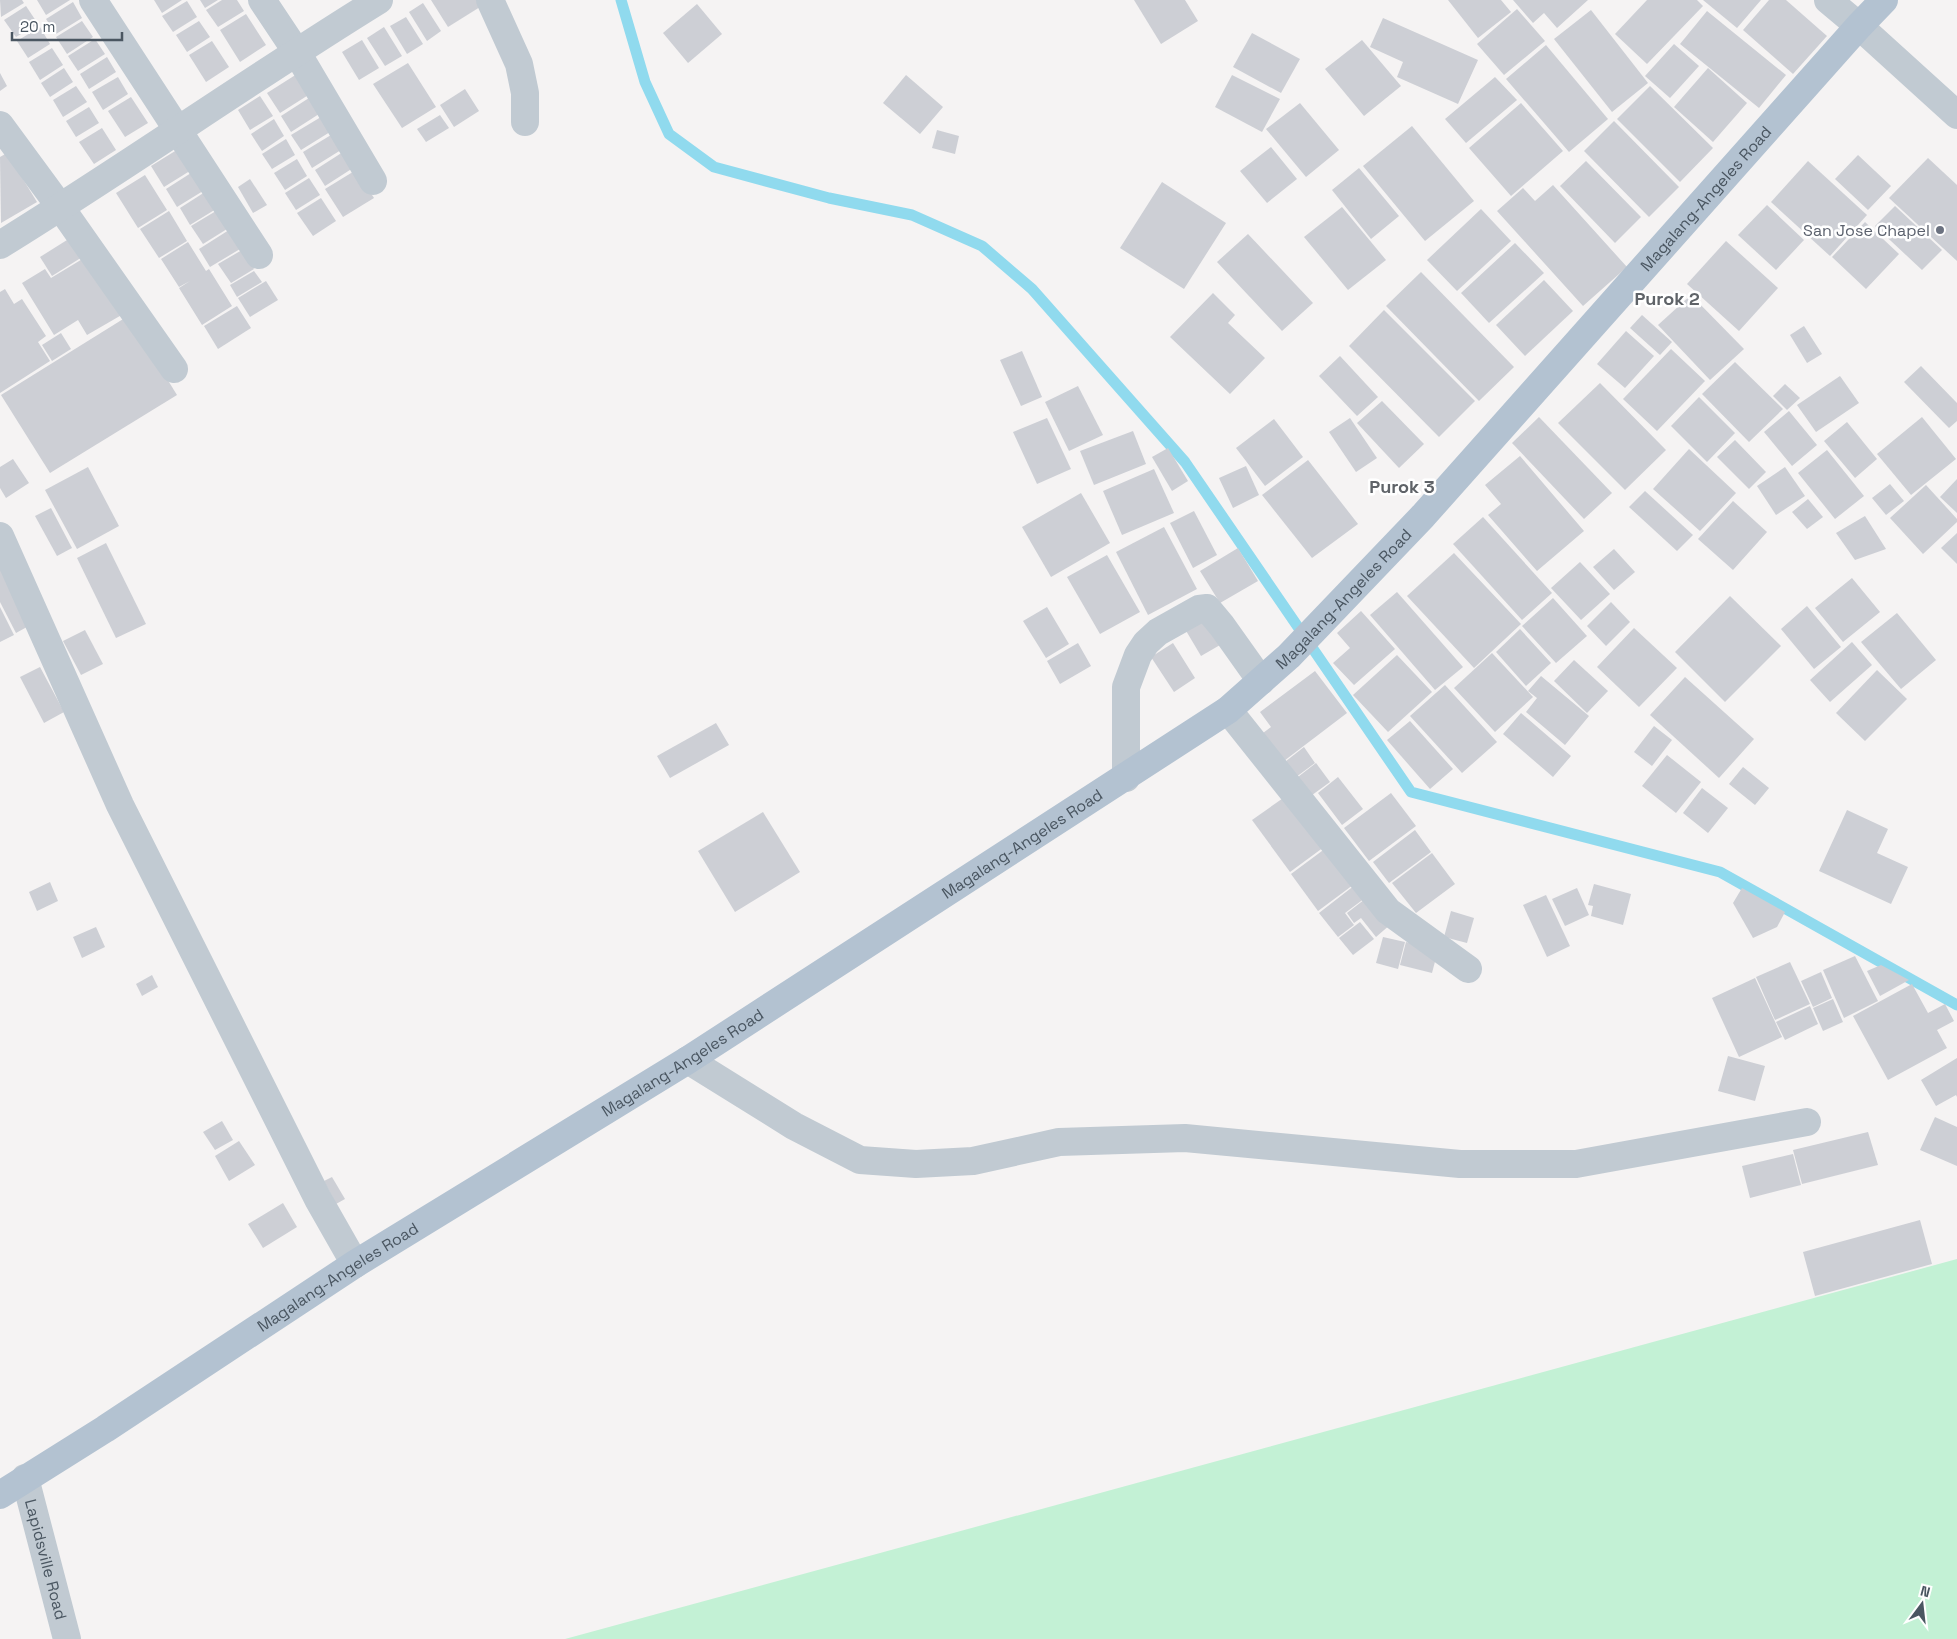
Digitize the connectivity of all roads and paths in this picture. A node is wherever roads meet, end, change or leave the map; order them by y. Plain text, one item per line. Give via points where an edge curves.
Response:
1 (93, 0) edge
2 (262, 0) edge
3 (379, 0) edge
4 (490, 0) edge
5 (1828, 0) edge
6 (1884, 0) edge
7 (1859, 26) junction
8 (296, 51) junction
9 (1957, 115) edge
10 (525, 122) dead end
11 (0, 125) edge
12 (179, 130) junction
13 (372, 181) dead end
14 (61, 208) junction
15 (0, 245) edge
16 (259, 255) dead end
17 (174, 369) dead end
18 (0, 536) edge
19 (1261, 681) junction
20 (1228, 710) junction
21 (1126, 778) junction
22 (1468, 970) dead end
23 (688, 1060) junction
24 (1808, 1122) dead end
25 (355, 1264) junction
26 (25, 1478) junction
27 (0, 1495) edge
28 (67, 1639) edge

1 - 12 street
2 - 8 street
3 - 8 street
4 - 10 street via 519,64 525,93
5 - 7 street
6 - 7 main road, Magalang-Angeles Road
7 - 9 street
7 - 19 main road, Magalang-Angeles Road via 1424,516
8 - 12 street
8 - 13 street
11 - 14 street
12 - 14 street
12 - 16 street
14 - 15 street
14 - 17 street
18 - 25 street via 120,805 318,1199
19 - 20 main road, Magalang-Angeles Road
19 - 21 street via 1207,608 1199,609 1158,632 1138,655 1126,687
20 - 21 main road, Magalang-Angeles Road
20 - 22 street via 1388,911
21 - 23 main road, Magalang-Angeles Road
23 - 24 street via 794,1126 860,1160 916,1164 973,1161 1059,1142 1185,1138 1460,1164 1576,1164
23 - 25 main road, Magalang-Angeles Road
25 - 26 main road, Magalang-Angeles Road
26 - 27 main road, Magalang-Angeles Road
26 - 28 street, Lapidsville Road

